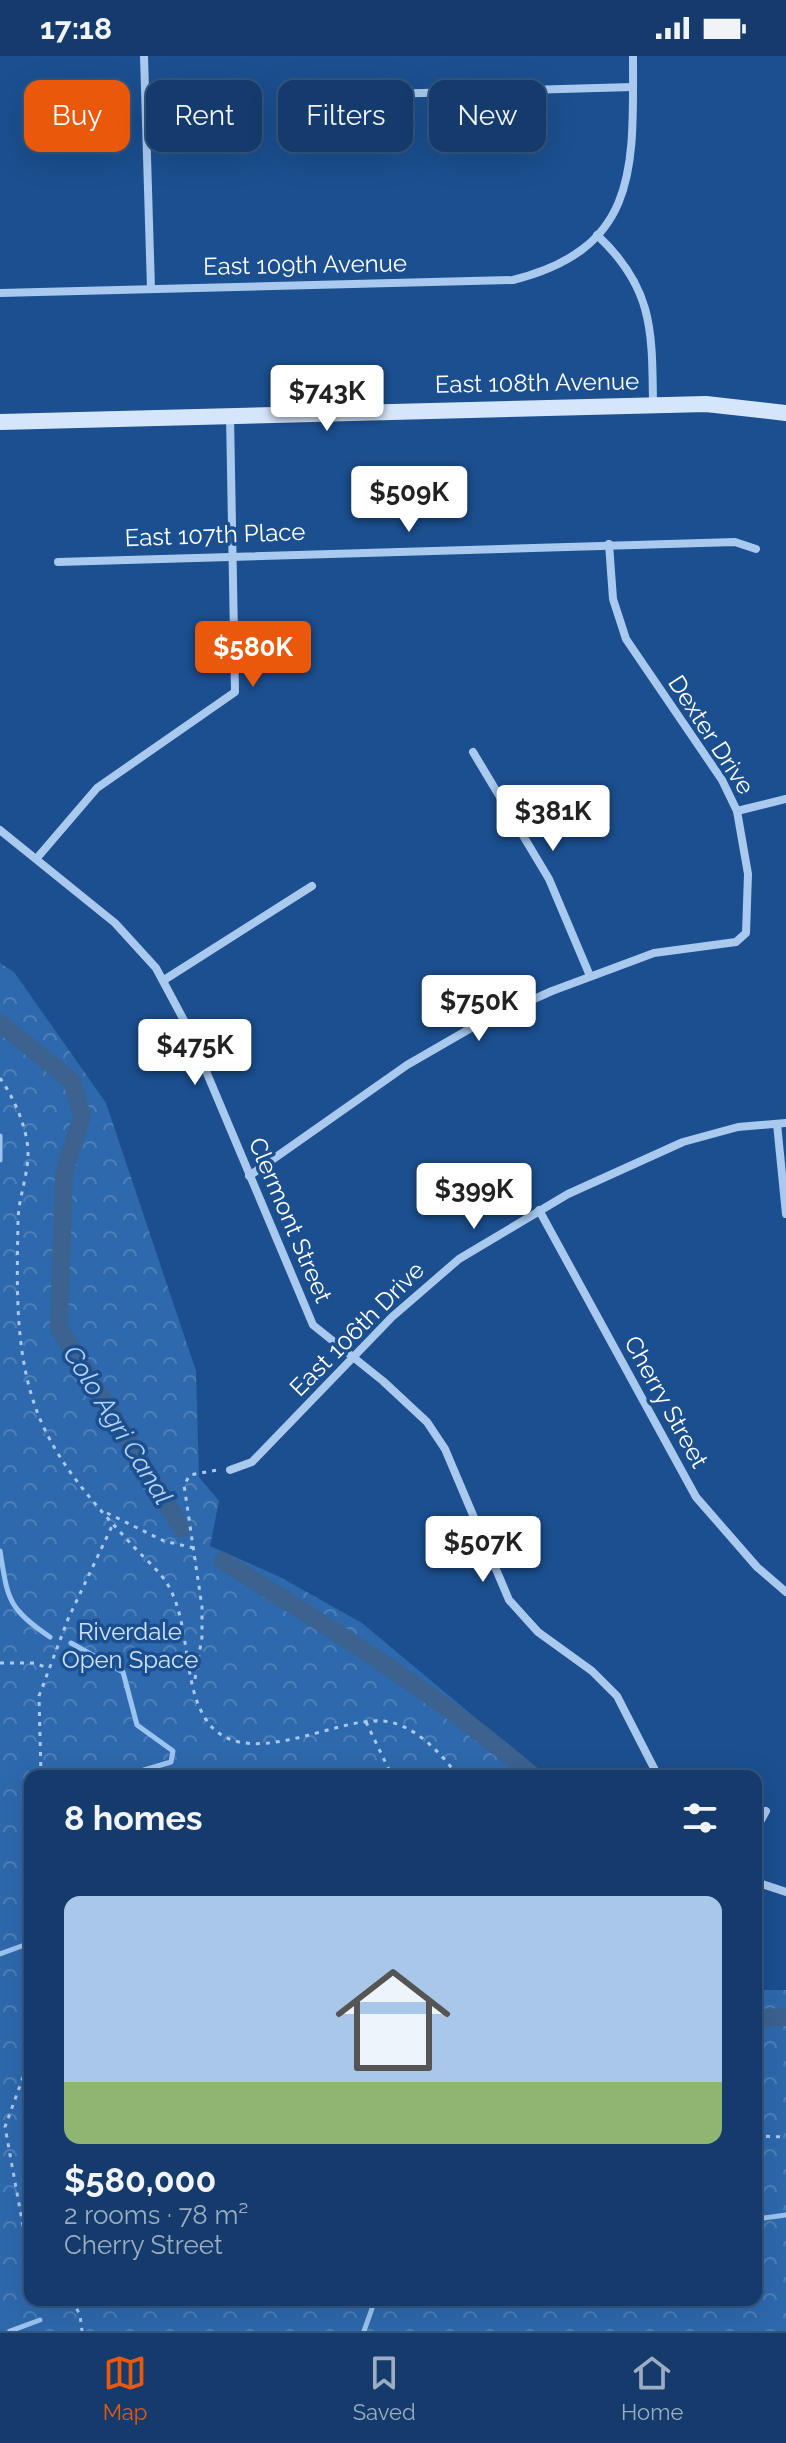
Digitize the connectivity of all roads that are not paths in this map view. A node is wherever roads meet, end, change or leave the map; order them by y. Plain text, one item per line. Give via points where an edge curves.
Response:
1 (144, 56) edge
2 (633, 56) edge
3 (633, 87) junction
4 (413, 93) edge
5 (597, 235) junction
6 (151, 289) junction
7 (0, 293) edge
8 (653, 404) junction
9 (786, 413) edge
10 (230, 415) junction
11 (0, 422) edge
12 (609, 544) junction
13 (756, 549) dead end
14 (234, 555) junction
15 (58, 562) dead end
16 (473, 752) dead end
17 (786, 799) edge
18 (737, 811) junction
19 (0, 830) edge
20 (37, 858) junction
21 (312, 886) dead end
22 (590, 976) junction
23 (164, 980) junction
24 (781, 1123) edge
25 (249, 1176) junction
26 (539, 1210) junction
27 (786, 1214) edge
28 (354, 1357) junction
29 (230, 1470) road end
30 (480, 1534) junction
31 (437, 1548) dead end
32 (786, 1592) edge
33 (655, 1770) edge
34 (766, 1811) dead end
35 (762, 1818) edge
36 (762, 1884) edge
37 (786, 1892) edge

1 - 6 street
2 - 3 street, East 109th Avenue
3 - 4 street
3 - 5 street, East 109th Avenue via 627,186
5 - 6 street, East 109th Avenue via 568,261 513,280
5 - 8 street via 644,296 652,338
6 - 7 street, East 109th Avenue
8 - 9 street, East 108th Avenue via 748,406
8 - 10 street, East 108th Avenue
10 - 11 street, East 108th Avenue
10 - 14 street
12 - 13 street, East 107th Place via 735,542
12 - 14 street, East 107th Place
12 - 18 street, Dexter Drive via 613,599 626,639 722,780
14 - 15 street, East 107th Place
14 - 20 street via 235,692 97,788
16 - 22 street via 549,879
17 - 18 street
18 - 22 street, Dexter Drive via 748,874 748,926 742,938 654,953
19 - 20 street, Clermont Street
20 - 23 street, Clermont Street via 115,923
21 - 23 street
22 - 25 street via 478,1024 407,1065
23 - 25 street, Clermont Street
24 - 26 street, East 106th Drive via 738,1127 683,1142
24 - 27 street
25 - 28 street, Clermont Street via 313,1325
26 - 28 street, East 106th Drive via 438,1276
26 - 32 street, Cherry Street via 696,1497 747,1557
28 - 29 street, East 106th Drive via 252,1462
28 - 30 street, Clermont Street via 415,1410 438,1438
30 - 31 street
30 - 33 street, Clermont Street via 509,1600 538,1632 617,1696
34 - 35 street
36 - 37 street

